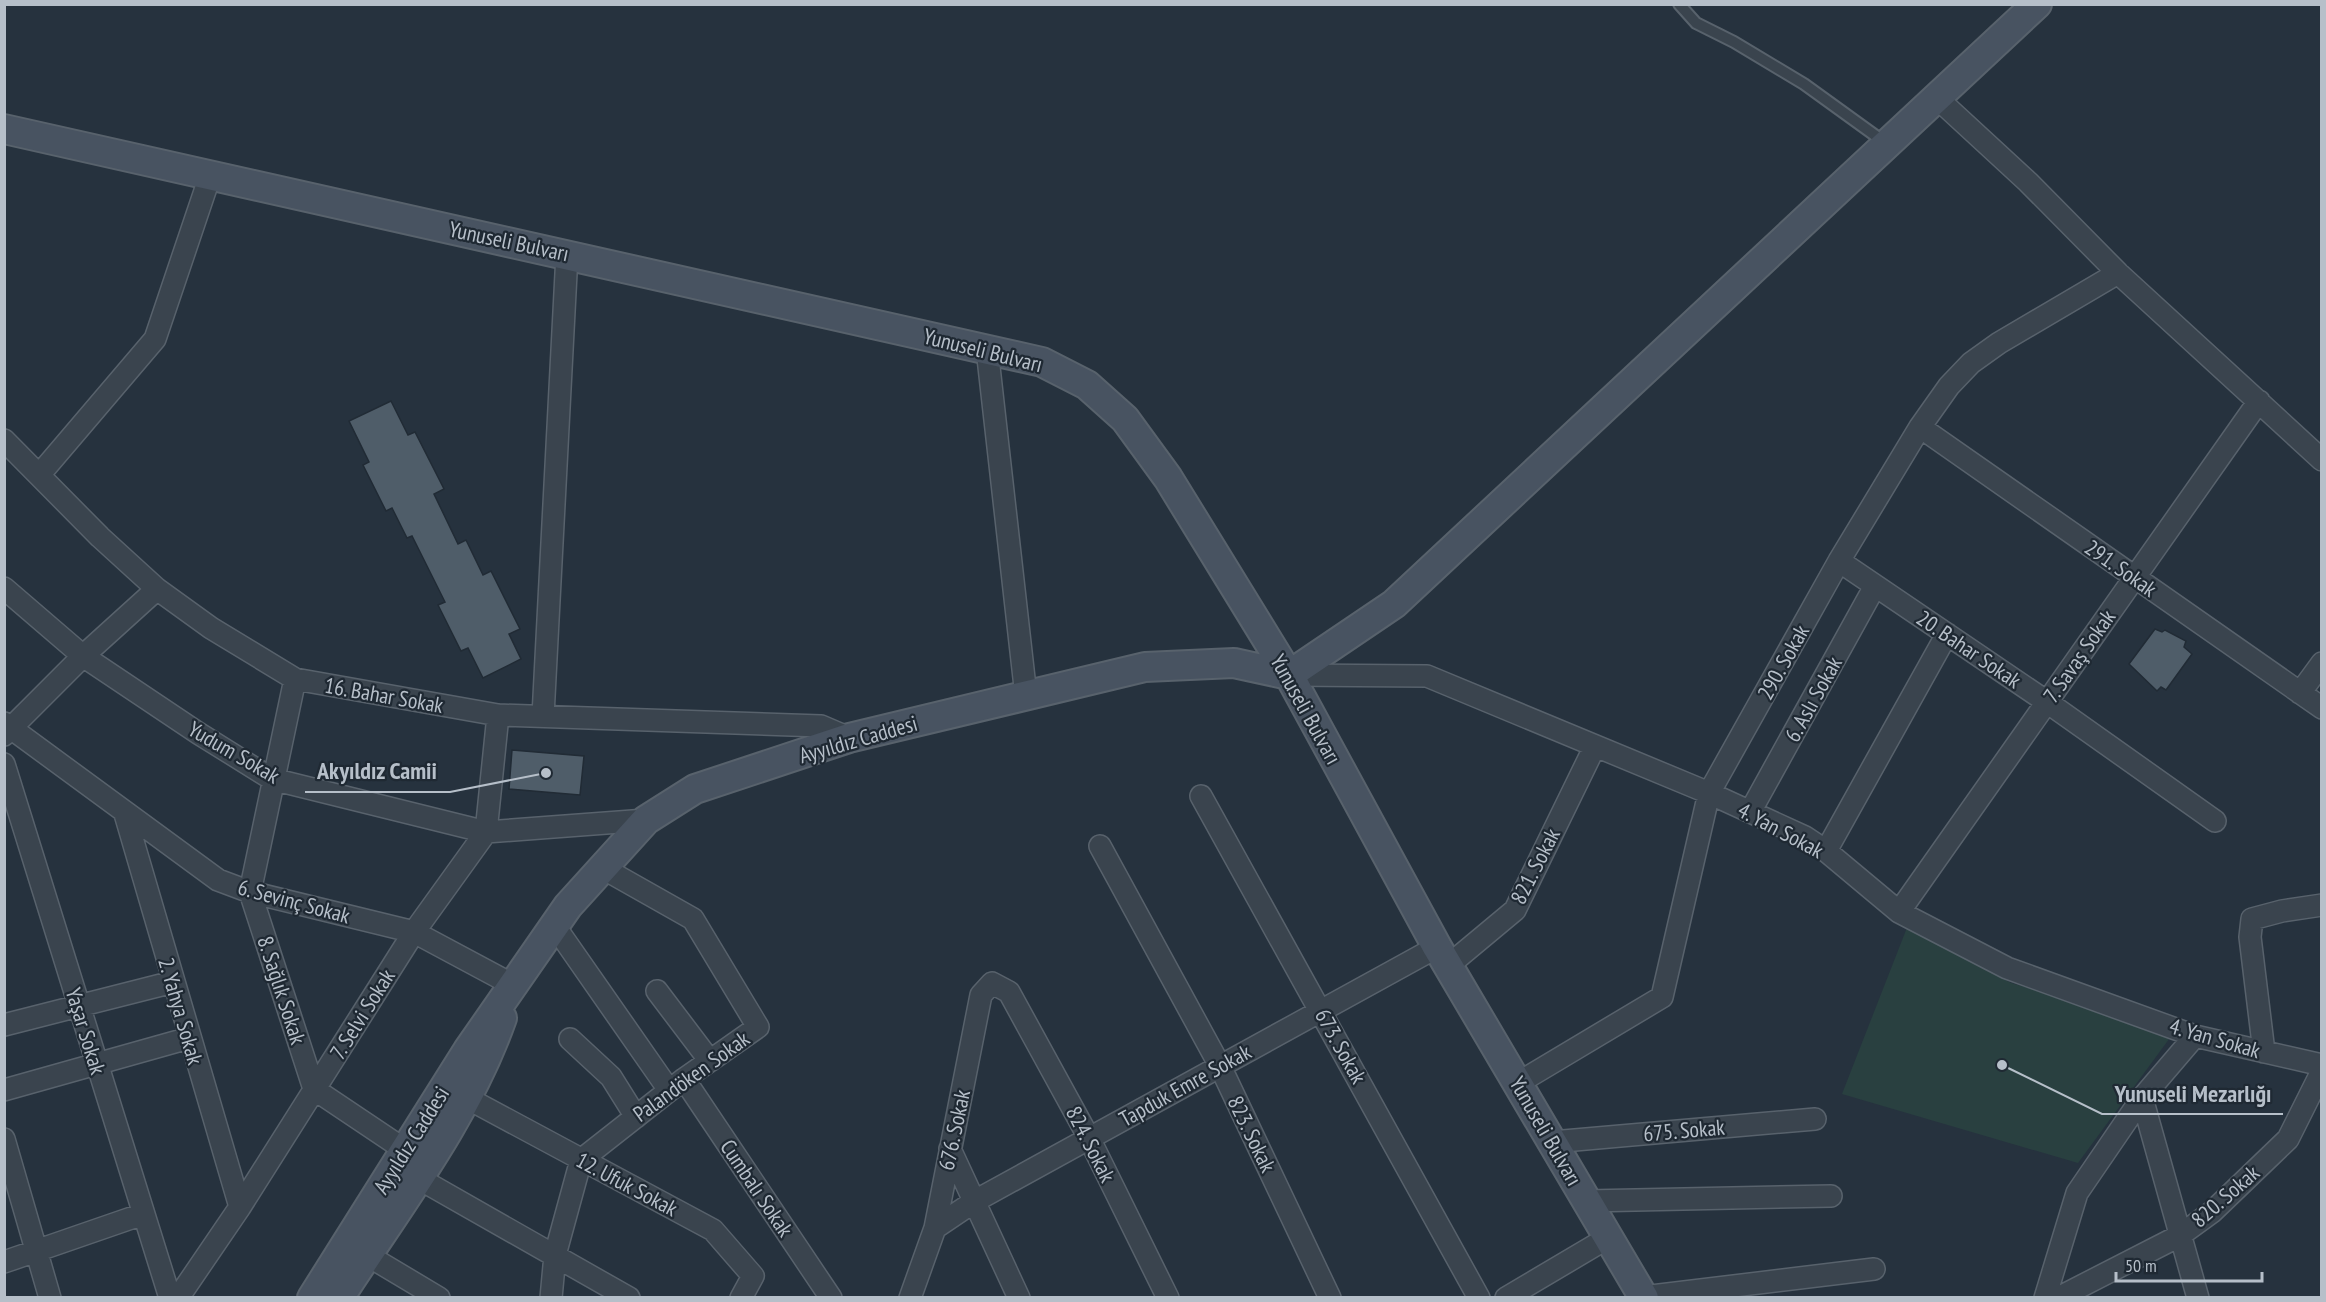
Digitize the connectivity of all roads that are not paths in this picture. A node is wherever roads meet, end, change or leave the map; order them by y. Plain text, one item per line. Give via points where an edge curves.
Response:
1 (1679, 4) edge
2 (2037, 4) edge
3 (1938, 99) junction
4 (4, 129) edge
5 (1887, 144) junction
6 (210, 176) junction
7 (567, 254) junction
8 (2118, 273) junction
9 (987, 350) junction
10 (2259, 401) junction
11 (1920, 427) junction
12 (4, 440) edge
13 (2322, 460) edge
14 (40, 474) junction
15 (1839, 561) junction
16 (2135, 577) junction
17 (1875, 586) junction
18 (4, 588) edge
19 (157, 589) junction
20 (1947, 633) junction
21 (83, 656) junction
22 (2322, 663) edge
23 (1289, 675) junction
24 (295, 679) junction
25 (2300, 693) junction
26 (1026, 696) junction
27 (2047, 702) junction
28 (2322, 708) edge
29 (498, 715) junction
30 (543, 716) junction
31 (7, 729) edge
32 (849, 738) junction
33 (1595, 746) junction
34 (4, 764) edge
35 (272, 779) junction
36 (1709, 793) junction
37 (1201, 796) dead end
38 (1750, 812) junction
39 (125, 814) junction
40 (646, 820) junction
41 (2215, 821) dead end
42 (486, 832) junction
43 (1100, 846) dead end
44 (1826, 851) junction
45 (601, 867) junction
46 (250, 892) junction
47 (2322, 906) edge
48 (1899, 912) junction
49 (554, 925) junction
50 (414, 932) junction
51 (1443, 956) junction
52 (173, 982) junction
53 (513, 985) junction
54 (657, 991) dead end
55 (1010, 992) joint
56 (78, 1007) junction
57 (1322, 1010) junction
58 (4, 1025) edge
59 (2195, 1036) junction
60 (189, 1038) junction
61 (570, 1039) dead end
62 (2264, 1052) junction
63 (710, 1061) junction
64 (96, 1065) junction
65 (2322, 1065) edge
66 (1220, 1066) junction
67 (2322, 1071) edge
68 (1518, 1083) junction
69 (677, 1084) junction
70 (314, 1089) junction
71 (4, 1090) edge
72 (466, 1098) junction
73 (2142, 1098) junction
74 (636, 1117) junction
75 (1815, 1119) dead end
76 (1089, 1138) junction
77 (4, 1139) edge
78 (1552, 1142) junction
79 (950, 1149) junction
80 (405, 1150) junction
81 (581, 1161) junction
82 (418, 1178) junction
83 (1830, 1196) dead end
84 (975, 1201) junction
85 (1587, 1201) junction
86 (240, 1207) junction
87 (143, 1214) junction
88 (935, 1228) junction
89 (2179, 1236) junction
90 (1609, 1237) junction
91 (36, 1251) junction
92 (367, 1255) junction
93 (555, 1256) junction
94 (4, 1262) edge
95 (1874, 1269) dead end
96 (1643, 1297) edge
97 (50, 1298) edge
98 (170, 1298) edge
99 (178, 1298) edge
100 (312, 1298) edge
101 (339, 1298) edge
102 (439, 1298) edge
103 (551, 1298) edge
104 (629, 1298) edge
105 (741, 1298) edge
106 (831, 1298) edge
107 (910, 1298) edge
108 (1019, 1298) edge
109 (1168, 1298) edge
110 (1330, 1298) edge
111 (1479, 1298) edge
112 (1506, 1298) edge
113 (2045, 1298) edge
114 (2058, 1298) edge
115 (2198, 1298) edge

1 - 5 lane via 1696,24 1804,84
2 - 3 main road
3 - 5 main road
3 - 8 street
4 - 6 main road, Yunuseli Bulvarı
5 - 23 main road via 1394,604
6 - 7 main road, Yunuseli Bulvarı
6 - 14 street via 155,339
7 - 9 main road, Yunuseli Bulvarı
7 - 30 street
8 - 10 street
8 - 11 street, 290. Sokak via 1971,363
9 - 23 main road, Yunuseli Bulvarı via 1042,362 1087,386 1125,419 1168,478
9 - 26 street
10 - 13 street
10 - 16 street, 7. Savaş Sokak
11 - 15 street, 290. Sokak
11 - 16 street, 291. Sokak
12 - 14 street, 16. Bahar Sokak
14 - 19 street, 16. Bahar Sokak
15 - 17 street, 20. Bahar Sokak
15 - 36 street, 290. Sokak
16 - 25 street, 291. Sokak
16 - 27 street, 7. Savaş Sokak
17 - 20 street, 20. Bahar Sokak
17 - 38 street, 6. Aslı Sokak
18 - 21 street, Yudum Sokak
19 - 21 street
19 - 24 street, 16. Bahar Sokak via 211,628
20 - 27 street, 20. Bahar Sokak
20 - 44 street
21 - 31 street
21 - 35 street, Yudum Sokak
22 - 25 street
23 - 26 main road, Ayyıldız Caddesi via 1234,663 1145,667
23 - 33 street, 4. Yan Sokak via 1427,676
23 - 51 main road, Yunuseli Bulvarı
24 - 29 street, 16. Bahar Sokak
24 - 35 street, 8. Sağlık Sokak
25 - 28 street, 291. Sokak
26 - 32 main road, Ayyıldız Caddesi
27 - 41 street, 20. Bahar Sokak
27 - 48 street, 7. Savaş Sokak
29 - 30 street, 16. Bahar Sokak
29 - 42 street, 7. Selvi Sokak
30 - 32 street, 16. Bahar Sokak via 821,726
31 - 39 street, 6. Sevinç Sokak
32 - 40 main road, Ayyıldız Caddesi via 695,789
33 - 36 street, 4. Yan Sokak
33 - 51 street, 821. Sokak via 1515,910
34 - 56 street, Yaşar Sokak
35 - 42 street, Yudum Sokak
35 - 46 street, 8. Sağlık Sokak
36 - 38 street, 4. Yan Sokak
36 - 68 street, 290. Sokak via 1662,997
37 - 57 street, 673. Sokak
38 - 44 street, 4. Yan Sokak
39 - 46 street, 6. Sevinç Sokak via 218,880
39 - 52 street, 2. Yahya Sokak
40 - 42 street, Yudum Sokak
40 - 45 main road, Ayyıldız Caddesi
42 - 50 street, 7. Selvi Sokak
43 - 66 street, 823. Sokak
44 - 48 street, 4. Yan Sokak
45 - 49 main road, Ayyıldız Caddesi
45 - 63 street, Palandöken Sokak via 693,919 758,1027
46 - 50 street, 6. Sevinç Sokak
46 - 70 street, 8. Sağlık Sokak
47 - 62 street via 2252,919 2250,937
48 - 59 street, 4. Yan Sokak via 2007,968
49 - 53 main road, Ayyıldız Caddesi
49 - 69 street, Cumbalı Sokak
50 - 53 street, 6. Sevinç Sokak
50 - 70 street, 7. Selvi Sokak
51 - 57 street, Tapduk Emre Sokak
51 - 68 main road, Yunuseli Bulvarı
52 - 56 street
52 - 60 street, 2. Yahya Sokak
53 - 72 main road, Ayyıldız Caddesi via 489,1055
53 - 80 main road, Ayyıldız Caddesi
54 - 63 street
55 - 76 street, 824. Sokak
55 - 79 street, 676. Sokak via 992,983 981,995
56 - 58 street
56 - 64 street, Yaşar Sokak
57 - 66 street, Tapduk Emre Sokak
57 - 111 street, 673. Sokak
59 - 62 street, 4. Yan Sokak
59 - 73 street
60 - 64 street
60 - 86 street, 2. Yahya Sokak
61 - 74 street via 611,1077
62 - 65 street, 4. Yan Sokak
63 - 69 street, Palandöken Sokak
64 - 71 street
64 - 87 street, Yaşar Sokak
66 - 76 street, Tapduk Emre Sokak
66 - 110 street, 823. Sokak
67 - 89 street, 820. Sokak via 2288,1139 2212,1212
68 - 78 main road, Yunuseli Bulvarı
69 - 74 street, Palandöken Sokak
69 - 106 street, Cumbalı Sokak
70 - 80 street
70 - 86 street, 7. Selvi Sokak
72 - 81 street, 12. Ufuk Sokak
72 - 82 main road, Ayyıldız Caddesi
73 - 89 street
73 - 113 street via 2077,1193
74 - 81 street, Palandöken Sokak
75 - 78 street, 675. Sokak
76 - 84 street, Tapduk Emre Sokak
76 - 109 street, 824. Sokak
77 - 91 street
78 - 85 main road, Yunuseli Bulvarı
79 - 84 street
79 - 88 street, 676. Sokak
80 - 100 main road, Ayyıldız Caddesi
81 - 93 street
81 - 105 street, 12. Ufuk Sokak via 713,1230 753,1276
82 - 92 main road, Ayyıldız Caddesi
82 - 93 street
83 - 85 street
84 - 88 street, Tapduk Emre Sokak
84 - 108 street
85 - 90 main road, Yunuseli Bulvarı
86 - 99 street, 7. Selvi Sokak
87 - 91 street
87 - 98 street, Yaşar Sokak
88 - 107 street, 676. Sokak
89 - 114 street, 820. Sokak
89 - 115 street
90 - 96 main road, Yunuseli Bulvarı
90 - 112 street
91 - 94 street
91 - 97 street
92 - 101 main road, Ayyıldız Caddesi
92 - 102 street
93 - 103 street
93 - 104 street
95 - 96 street

